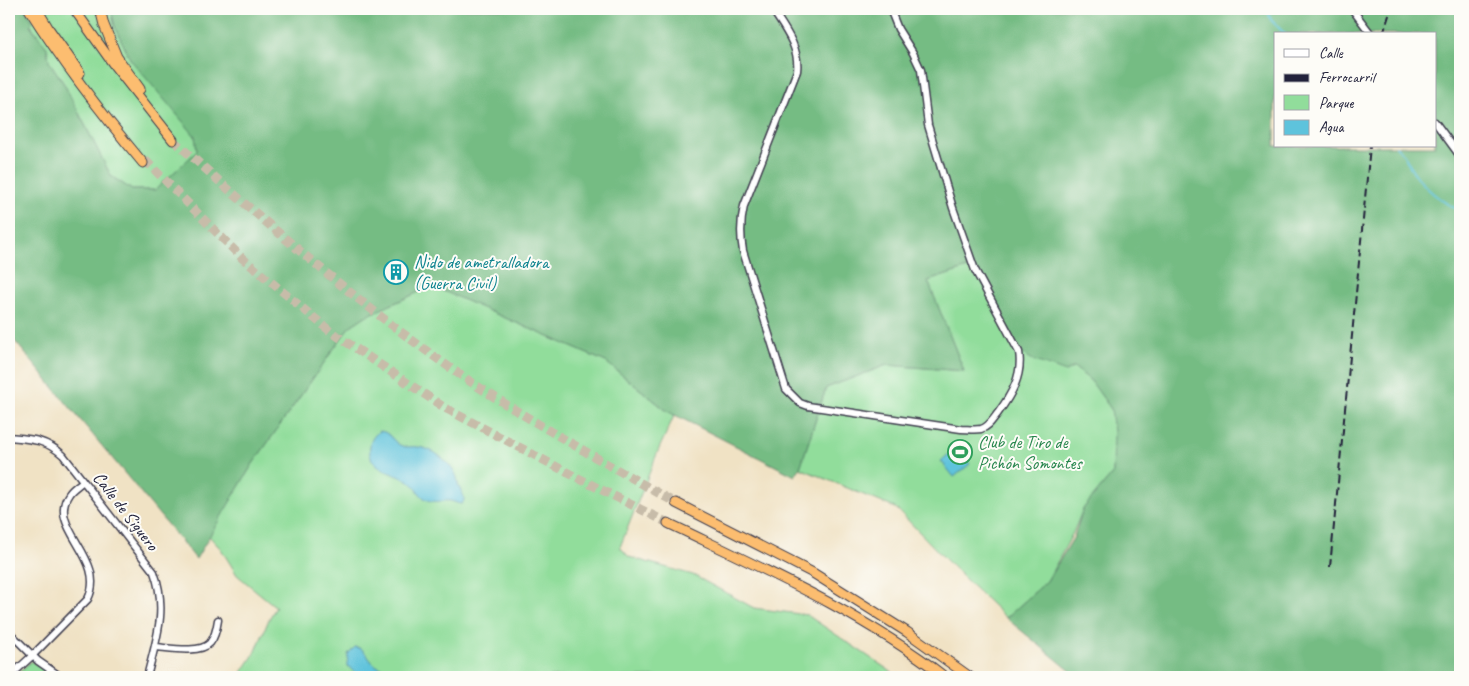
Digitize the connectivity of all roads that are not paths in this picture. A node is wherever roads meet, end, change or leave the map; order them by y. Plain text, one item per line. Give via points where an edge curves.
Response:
1 (29, 9) edge
2 (37, 9) edge
3 (74, 9) edge
4 (100, 9) edge
5 (772, 9) edge
6 (890, 9) edge
7 (1352, 9) edge
8 (1369, 32) edge
9 (1436, 123) edge
10 (163, 127) junction
11 (173, 140) tunnel mouth
12 (1460, 156) edge
13 (9, 437) edge
14 (84, 481) junction
15 (676, 502) tunnel mouth
16 (668, 523) tunnel mouth
17 (218, 620) dead end
18 (9, 632) edge
19 (155, 647) junction
20 (933, 650) junction
21 (32, 656) junction
22 (942, 676) edge
23 (9, 677) edge
24 (62, 677) edge
25 (146, 677) edge
26 (970, 677) edge
27 (979, 677) edge

1 - 2 highway via 64,62 144,162
3 - 10 highway
4 - 10 highway via 117,57
5 - 6 street via 795,49 797,71 744,206 740,235 786,389 800,403 814,408 981,429 991,423 1012,394 1021,363 1019,352 975,270 928,125 922,70
7 - 8 street
9 - 12 street
10 - 11 highway
13 - 14 street, Calle de Siguero via 47,443 63,455
14 - 19 street, Calle de Siguero via 154,572 161,602
14 - 21 street via 70,493 63,511 90,567 92,590 88,599
15 - 20 highway via 813,573
16 - 22 highway via 804,589 898,644
17 - 19 street via 216,631 204,647 195,650
18 - 21 street
19 - 25 street, Calle de Siguero
20 - 26 highway
20 - 27 highway
21 - 23 street
21 - 24 street

